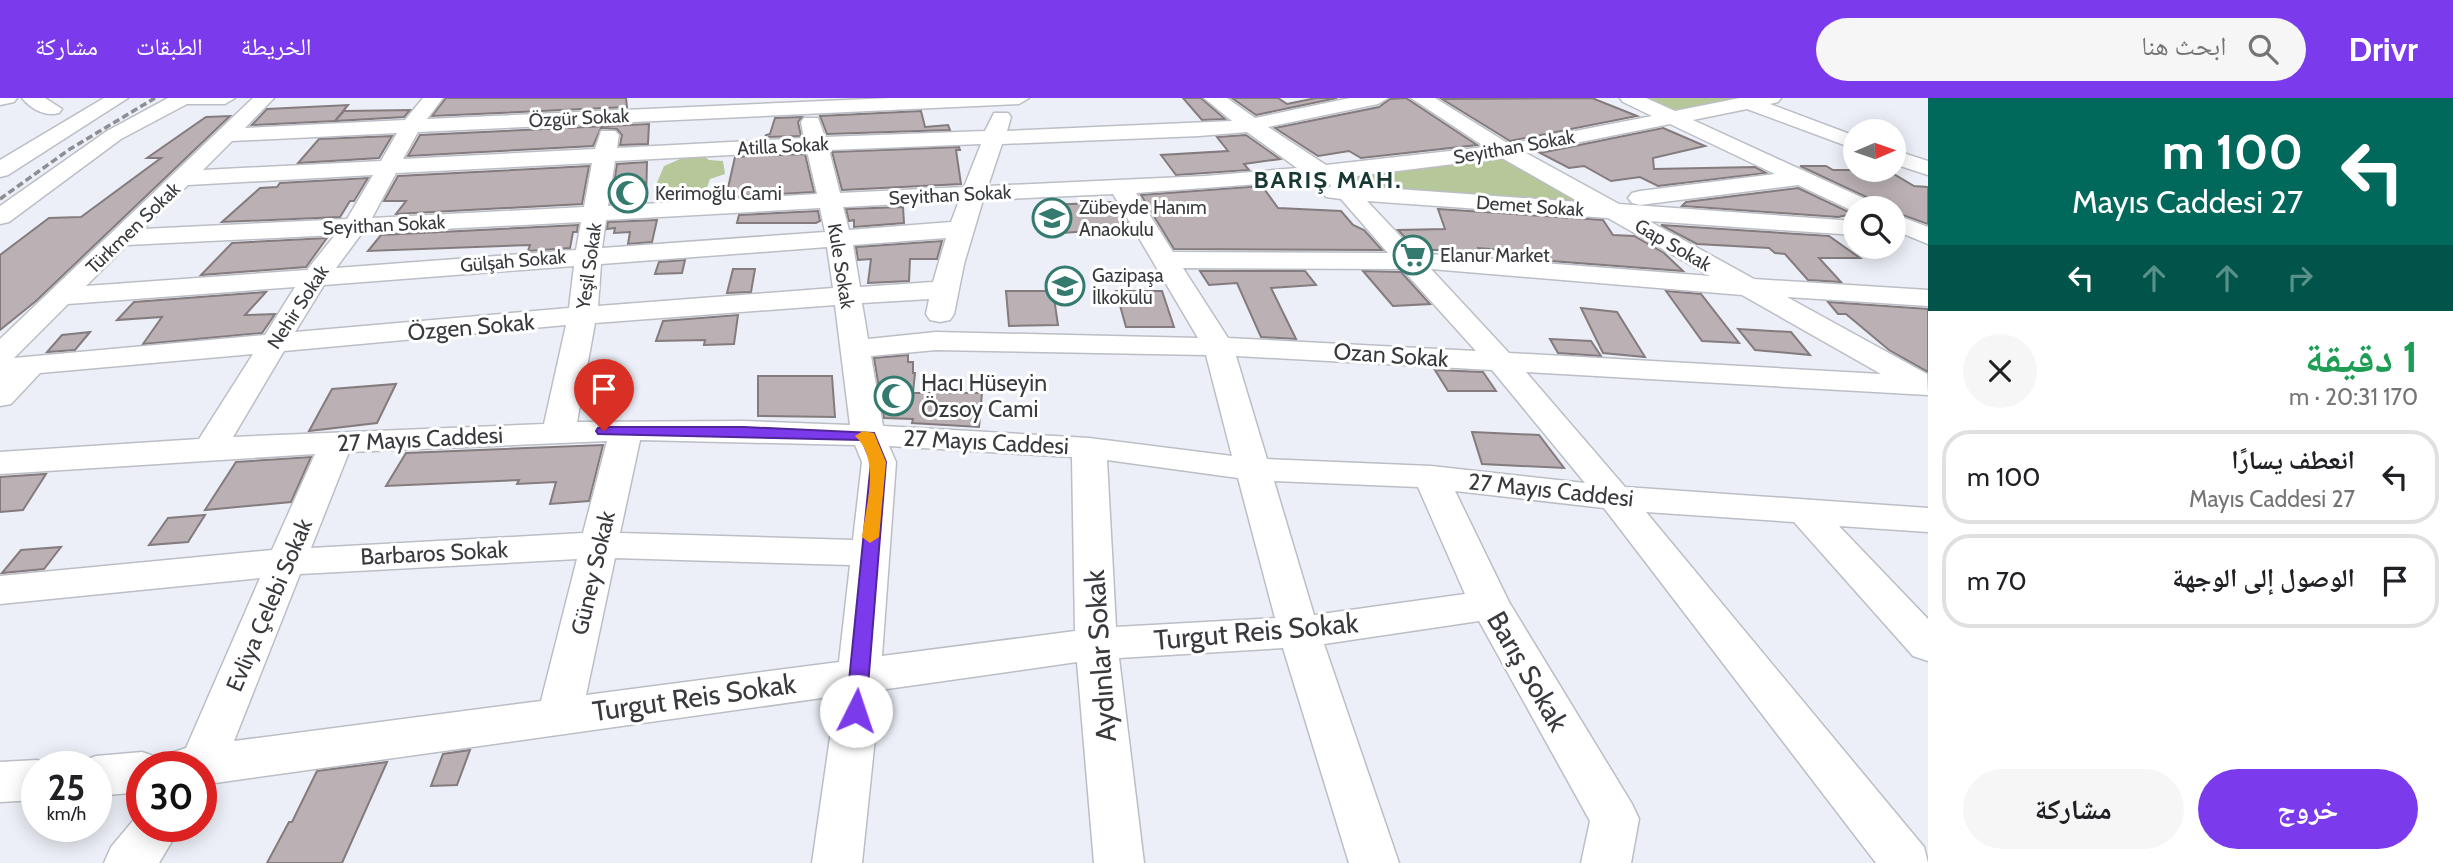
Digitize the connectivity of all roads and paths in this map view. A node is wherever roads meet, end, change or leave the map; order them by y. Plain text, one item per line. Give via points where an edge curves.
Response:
1 (7, 98) edge
2 (32, 98) edge
3 (118, 98) edge
4 (183, 98) edge
5 (225, 98) edge
6 (264, 98) edge
7 (433, 98) edge
8 (1019, 98) edge
9 (1214, 98) edge
10 (1291, 98) edge
11 (1378, 98) edge
12 (1630, 98) edge
13 (1770, 98) edge
14 (0, 99) edge
15 (996, 99) edge
16 (1426, 99) edge
17 (1747, 102) junction
18 (809, 103) edge
19 (613, 107) edge
20 (52, 109) dead end
21 (1314, 111) junction
22 (1667, 117) junction
23 (1251, 125) junction
24 (410, 128) junction
25 (223, 135) junction
26 (995, 137) junction
27 (1843, 138) edge
28 (815, 144) junction
29 (1506, 151) junction
30 (606, 156) junction
31 (1906, 161) edge
32 (1928, 168) edge
33 (386, 169) junction
34 (0, 170) edge
35 (184, 178) junction
36 (1797, 178) junction
37 (1336, 179) junction
38 (1205, 183) joint
39 (1120, 186) junction
40 (972, 194) junction
41 (1843, 198) edge
42 (829, 202) junction
43 (1616, 212) junction
44 (596, 214) junction
45 (0, 217) edge
46 (355, 226) junction
47 (1843, 227) edge
48 (963, 229) junction
49 (123, 238) junction
50 (839, 238) junction
51 (588, 255) junction
52 (1164, 260) junction
53 (1407, 260) junction
54 (314, 278) junction
55 (1742, 286) junction
56 (943, 290) junction
57 (62, 296) junction
58 (846, 296) junction
59 (1928, 298) edge
60 (581, 318) junction
61 (936, 341) junction
62 (274, 343) junction
63 (1218, 346) junction
64 (853, 349) junction
65 (0, 355) edge
66 (1500, 362) junction
67 (15, 367) edge
68 (1927, 387) edge
69 (0, 397) edge
70 (626, 430) junction
71 (559, 433) junction
72 (868, 436) junction
73 (336, 443) junction
74 (210, 448) junction
75 (1089, 448) junction
76 (0, 463) edge
77 (1254, 469) junction
78 (1432, 477) junction
79 (1612, 498) junction
80 (1804, 511) junction
81 (1928, 520) edge
82 (599, 545) junction
83 (869, 553) junction
84 (288, 562) junction
85 (0, 590) edge
86 (1490, 605) junction
87 (1299, 632) junction
88 (1096, 643) junction
89 (1928, 645) edge
90 (859, 674) junction
91 (559, 716) junction
92 (204, 751) edge
93 (217, 763) edge
94 (21, 781) edge
95 (0, 782) edge
96 (145, 842) edge
97 (129, 863) edge
98 (836, 863) edge
99 (1119, 863) edge
100 (1374, 863) edge
101 (1606, 863) edge
102 (1906, 863) edge

1 - 14 street
2 - 20 street
3 - 34 street
4 - 5 street
4 - 45 street via 114,135
6 - 25 street, Türkmen Sokak
7 - 24 street, Nehir Sokak
8 - 15 street, Özgür Sokak
9 - 23 street
10 - 21 street
11 - 21 street, Atilla Sokak
12 - 22 street
13 - 17 street, Seyithan Sokak
15 - 18 street, Özgür Sokak
15 - 26 street
16 - 29 street, Gap Sokak
17 - 22 street, Seyithan Sokak
17 - 27 street
18 - 19 street, Özgür Sokak
18 - 28 street, Kule Sokak
19 - 24 street, Özgür Sokak
19 - 30 street, Yeşil Sokak
21 - 23 street, Atilla Sokak
22 - 29 street, Seyithan Sokak
22 - 36 street
23 - 26 street, Atilla Sokak
23 - 37 street
24 - 25 street, Özgür Sokak
24 - 33 street, Nehir Sokak
25 - 35 street, Türkmen Sokak
26 - 28 street, Atilla Sokak
26 - 40 street
28 - 30 street, Atilla Sokak
28 - 42 street, Kule Sokak
29 - 37 street, Seyithan Sokak
29 - 43 street, Gap Sokak
30 - 33 street, Atilla Sokak
30 - 44 street, Yeşil Sokak
31 - 32 street
33 - 35 street, Atilla Sokak
33 - 46 street, Nehir Sokak
35 - 49 street, Türkmen Sokak
36 - 41 street
36 - 43 street via 1633,199
37 - 38 street, Demet Sokak
37 - 43 street, Demet Sokak
37 - 53 street
38 - 39 street, Seyithan Sokak
39 - 40 street, Seyithan Sokak
39 - 52 street
40 - 42 street, Seyithan Sokak
40 - 48 street
42 - 44 street, Seyithan Sokak
42 - 50 street, Kule Sokak
43 - 47 street, Demet Sokak
43 - 55 street, Gap Sokak
44 - 46 street, Seyithan Sokak
44 - 51 street, Yeşil Sokak
46 - 49 street, Seyithan Sokak
46 - 54 street, Nehir Sokak
48 - 50 street, Gülşah Sokak
48 - 56 street
49 - 57 street, Türkmen Sokak
50 - 51 street, Gülşah Sokak
50 - 58 street, Kule Sokak
51 - 54 street, Gülşah Sokak
51 - 60 street, Yeşil Sokak
52 - 53 street
52 - 63 street
53 - 55 street
53 - 66 street
54 - 57 street, Gülşah Sokak
54 - 62 street, Nehir Sokak
55 - 59 street
55 - 68 street, Gap Sokak
56 - 58 street, Özgen Sokak
56 - 61 street
57 - 65 street, Türkmen Sokak
58 - 60 street, Özgen Sokak
58 - 64 street, Kule Sokak
60 - 62 street, Özgen Sokak
60 - 71 street, Yeşil Sokak
61 - 63 street, Ozan Sokak
61 - 64 street, Ozan Sokak
62 - 67 street, Özgen Sokak
62 - 74 street, Nehir Sokak
63 - 66 street, Ozan Sokak
63 - 77 street
64 - 72 street, Kule Sokak
66 - 68 street, Ozan Sokak
66 - 79 street
67 - 69 street
70 - 71 street, 27 Mayıs Caddesi
70 - 72 street, 27 Mayıs Caddesi
70 - 82 street, Güney Sokak
71 - 73 street, 27 Mayıs Caddesi
72 - 75 street, 27 Mayıs Caddesi
72 - 83 street, Kule Sokak via 878,462
73 - 74 street, 27 Mayıs Caddesi
73 - 84 street, Evliya Çelebi Sokak
74 - 76 street, 27 Mayıs Caddesi
75 - 77 street, 27 Mayıs Caddesi
75 - 88 street, Aydınlar Sokak
77 - 78 street, 27 Mayıs Caddesi
77 - 87 street
78 - 79 street, 27 Mayıs Caddesi
78 - 86 street, Barış Sokak
79 - 80 street, 27 Mayıs Caddesi
79 - 102 street
80 - 81 street, 27 Mayıs Caddesi
80 - 89 street
82 - 83 street, Barbaros Sokak
82 - 84 street, Barbaros Sokak
82 - 91 street, Güney Sokak
83 - 90 street, Kule Sokak
84 - 85 street, Barbaros Sokak
84 - 92 street, Evliya Çelebi Sokak
86 - 87 street, Turgut Reis Sokak
86 - 101 street, Barış Sokak via 1615,819
87 - 88 street, Turgut Reis Sokak
87 - 100 street
88 - 90 street, Turgut Reis Sokak
88 - 99 street, Aydınlar Sokak
90 - 91 street, Turgut Reis Sokak
90 - 98 street, Kule Sokak
91 - 93 street, Turgut Reis Sokak
94 - 95 street
96 - 97 street

